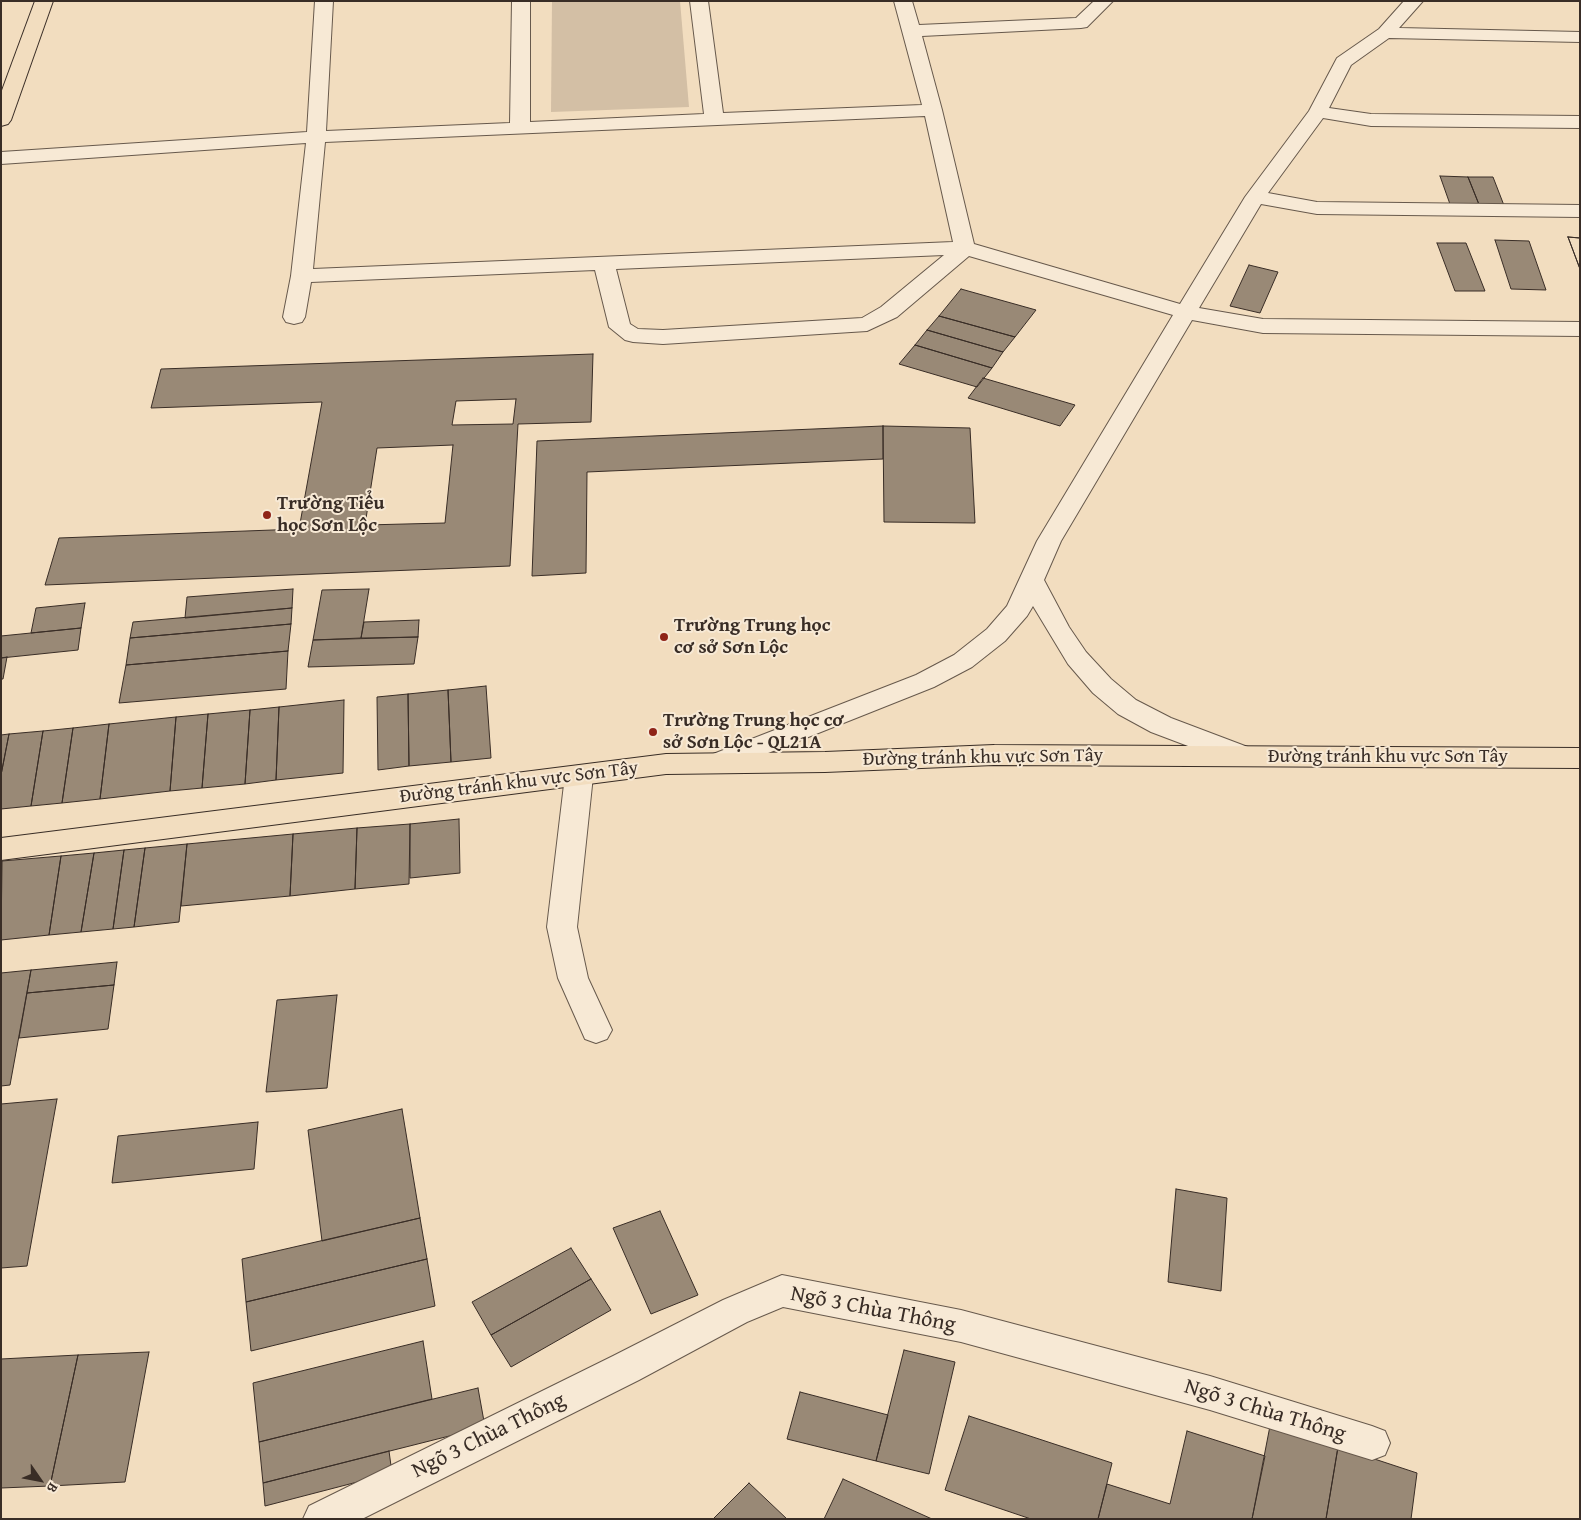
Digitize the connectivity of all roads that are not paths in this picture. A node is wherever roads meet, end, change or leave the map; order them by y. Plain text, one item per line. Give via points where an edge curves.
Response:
1 (44, 1) edge
2 (324, 1) edge
3 (521, 1) edge
4 (699, 1) edge
5 (903, 1) edge
6 (1104, 1) edge
7 (1414, 1) edge
8 (911, 31) junction
9 (1385, 33) junction
10 (1580, 37) edge
11 (933, 110) junction
12 (1318, 112) junction
13 (1, 120) edge
14 (714, 120) junction
15 (1580, 122) edge
16 (520, 128) junction
17 (316, 137) junction
18 (1, 158) edge
19 (1255, 197) junction
20 (1580, 211) edge
21 (965, 248) junction
22 (604, 265) junction
23 (302, 276) junction
24 (1186, 312) junction
25 (294, 317) dead end
26 (1580, 329) edge
27 (1032, 581) junction
28 (1243, 756) junction
29 (1580, 758) edge
30 (718, 763) junction
31 (579, 776) junction
32 (1, 848) edge
33 (596, 1030) dead end
34 (1372, 1443) dead end
35 (322, 1519) edge

1 - 13 main road
2 - 17 street
3 - 16 street
4 - 14 street
5 - 8 street
6 - 8 street via 1081,23
7 - 9 street
8 - 11 street
9 - 10 street
9 - 12 street via 1343,62
11 - 14 street
11 - 21 street
12 - 15 street via 1371,120
12 - 19 street
14 - 16 street
16 - 17 street
17 - 18 street
17 - 23 street
19 - 20 street via 1317,208
19 - 24 street
21 - 22 street
21 - 22 street via 889,312 867,324 663,337 633,336 620,327
21 - 24 street
22 - 23 street
23 - 25 street
24 - 26 street via 1263,326
24 - 27 street via 1049,541
27 - 28 street via 1077,658 1127,707 1160,725
27 - 30 street via 1018,610 996,635 963,661 924,681
28 - 29 main road, Đường tránh khu vực Sơn Tây
28 - 30 main road, Đường tránh khu vực Sơn Tây via 994,755
30 - 31 main road, Đường tránh khu vực Sơn Tây via 666,764
31 - 32 main road, Đường tránh khu vực Sơn Tây
31 - 33 street via 562,927 573,978
34 - 35 street, Ngõ 3 Chùa Thông via 1210,1393 961,1326 782,1291 735,1311

